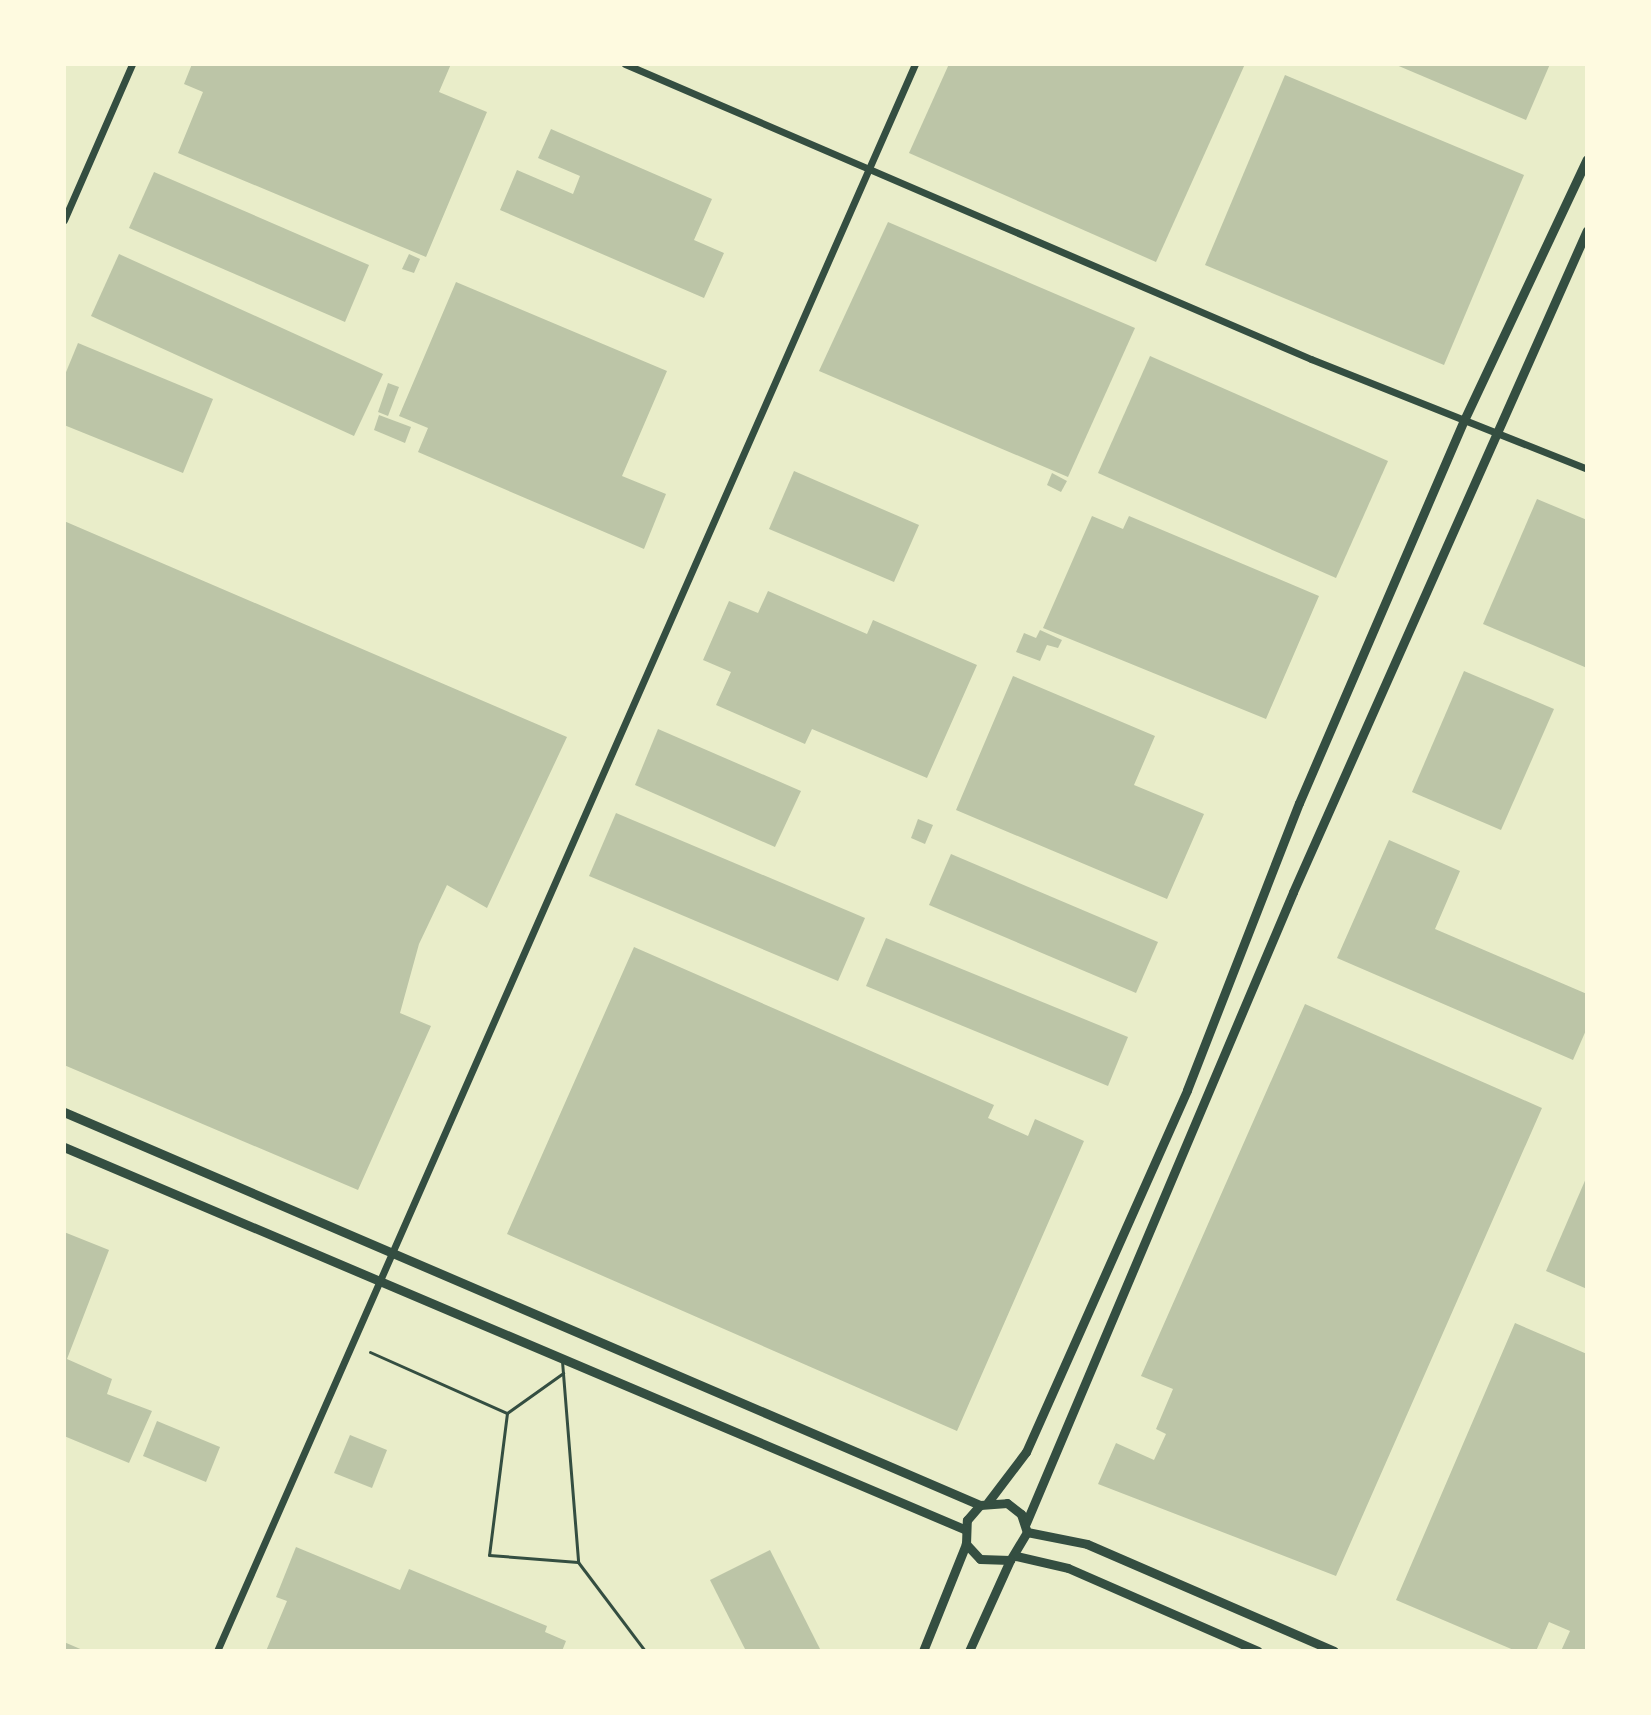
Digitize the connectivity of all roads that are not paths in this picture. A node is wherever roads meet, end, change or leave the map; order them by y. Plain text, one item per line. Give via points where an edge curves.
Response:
1 (132, 64) edge
2 (625, 64) edge
3 (915, 64) edge
4 (1587, 159) edge
5 (870, 167) junction
6 (64, 220) edge
7 (1587, 230) edge
8 (1465, 418) junction
9 (1495, 430) junction
10 (1587, 469) edge
11 (64, 1112) edge
12 (64, 1147) edge
13 (388, 1250) junction
14 (376, 1278) junction
15 (370, 1352) dead end
16 (562, 1357) junction
17 (563, 1373) junction
18 (507, 1413) junction
19 (984, 1503) junction
20 (1026, 1528) junction
21 (964, 1529) junction
22 (966, 1544) junction
23 (1013, 1558) junction
24 (578, 1562) junction
25 (217, 1651) edge
26 (645, 1651) edge
27 (923, 1651) edge
28 (969, 1651) edge
29 (1258, 1651) edge
30 (1334, 1651) edge

1 - 6 street
2 - 5 street
3 - 5 street
4 - 8 street
5 - 8 street via 1311,359
5 - 13 street
7 - 9 street
8 - 9 street
8 - 19 street via 1299,803 1187,1090 1026,1452
9 - 10 street
9 - 20 street
11 - 13 street
12 - 14 street
13 - 14 street
13 - 19 street
14 - 16 street
14 - 25 street
15 - 18 lane
16 - 17 lane
16 - 21 street
17 - 18 lane
17 - 24 lane
18 - 24 lane via 489,1555
19 - 20 street via 1015,1507
19 - 21 street
20 - 23 street
20 - 30 street via 1087,1544
21 - 22 street
22 - 23 street via 980,1559
22 - 27 street
23 - 28 street
23 - 29 street via 1068,1568
24 - 26 lane

